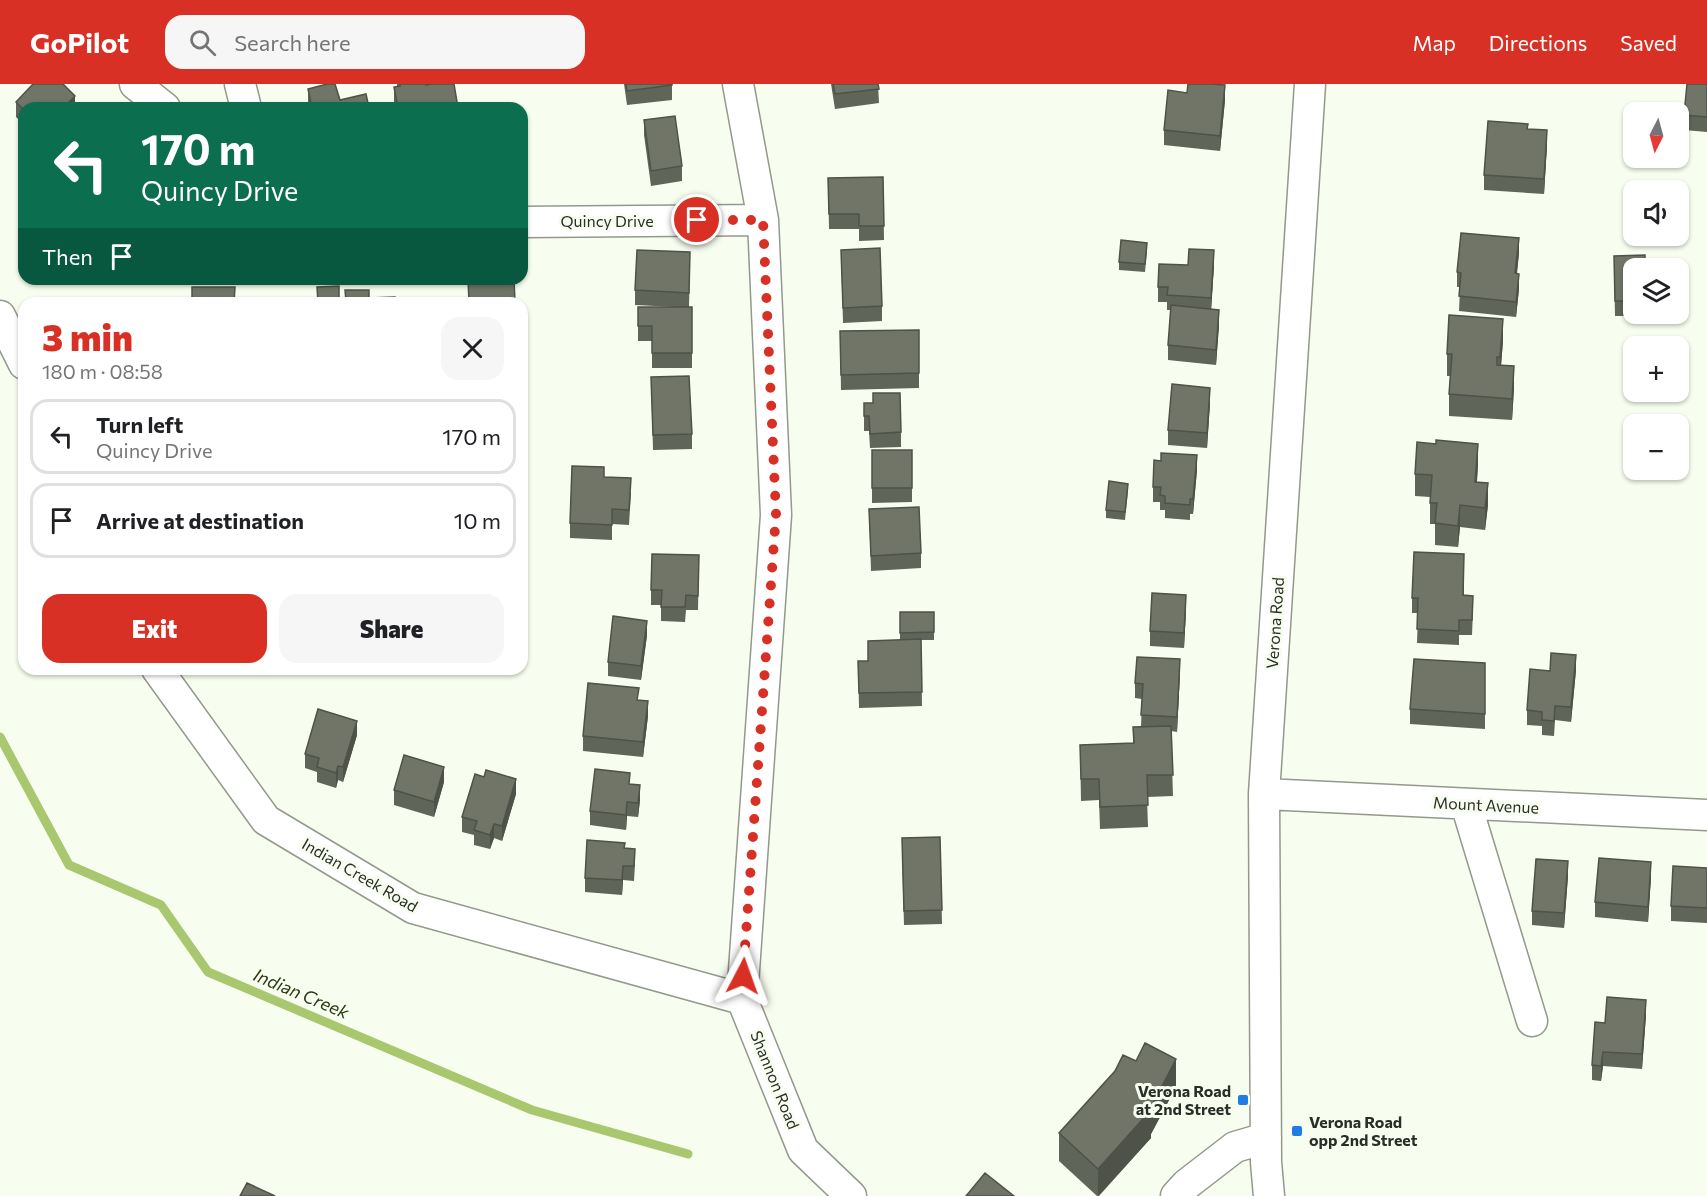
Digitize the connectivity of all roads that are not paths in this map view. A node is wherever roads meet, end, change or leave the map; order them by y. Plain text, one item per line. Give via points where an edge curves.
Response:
1 (135, 84) edge
2 (240, 84) edge
3 (738, 84) edge
4 (1310, 84) edge
5 (158, 102) edge
6 (244, 102) edge
7 (763, 220) junction
8 (528, 222) edge
9 (0, 316) edge
10 (18, 352) edge
11 (161, 675) edge
12 (1264, 794) junction
13 (1466, 804) junction
14 (1707, 815) edge
15 (742, 999) junction
16 (1532, 1022) dead end
17 (1266, 1150) junction
18 (851, 1196) edge
19 (1176, 1196) edge
20 (1269, 1196) edge

1 - 5 street
2 - 6 street
3 - 7 street, Shannon Road
4 - 12 street, Verona Road
7 - 8 street, Quincy Drive
7 - 15 street, Shannon Road via 776,514
9 - 10 street
11 - 15 street, Indian Creek Road via 266,820 413,908
12 - 13 street, Mount Avenue
12 - 17 street, Verona Road
13 - 14 street, Mount Avenue
13 - 16 street
15 - 18 street, Shannon Road via 803,1150
17 - 19 street via 1235,1147
17 - 20 street, Verona Road

